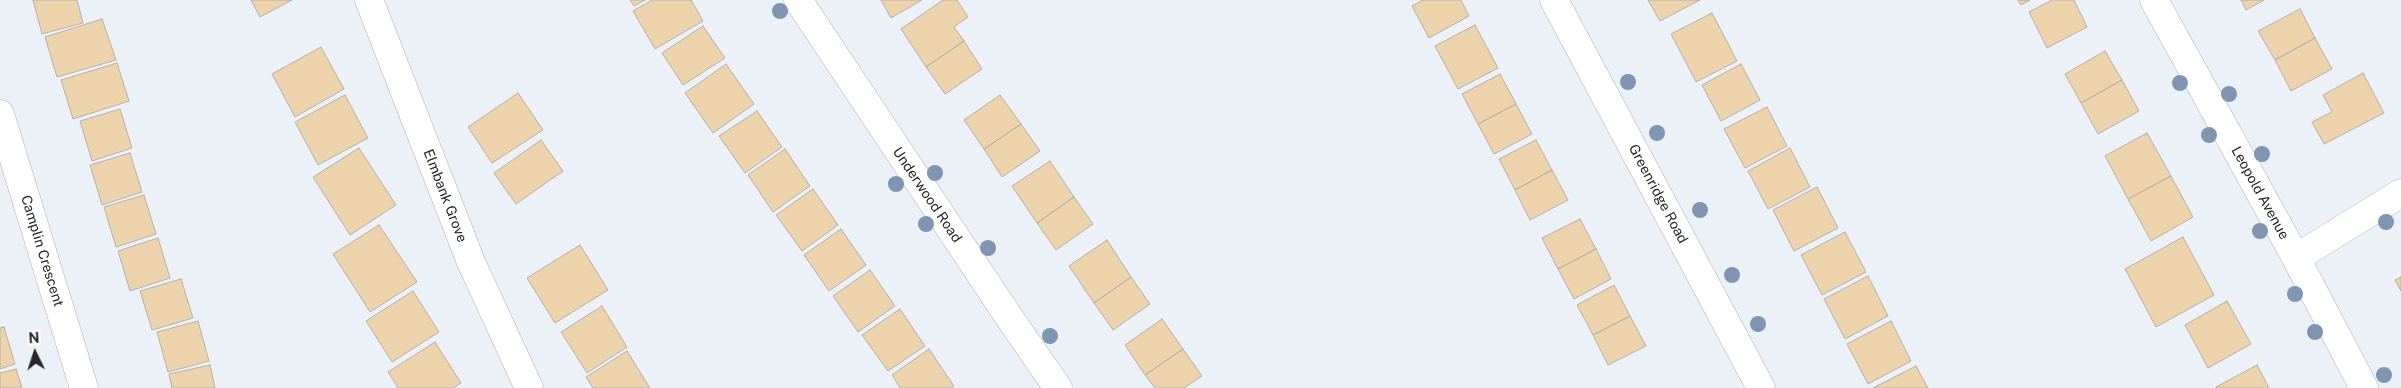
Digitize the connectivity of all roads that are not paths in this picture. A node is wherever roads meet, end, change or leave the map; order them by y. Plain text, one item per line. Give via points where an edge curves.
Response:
1 (369, 0) edge
2 (798, 0) edge
3 (1554, 0) edge
4 (2154, 0) edge
5 (0, 114) edge
6 (2401, 193) edge
7 (2296, 258) junction
8 (84, 388) edge
9 (529, 388) edge
10 (1058, 388) edge
11 (1761, 388) edge
12 (2364, 388) edge

1 - 9 street, Elmbank Grove via 471,262
2 - 10 street, Underwood Road
3 - 11 street, Greenridge Road
4 - 7 street, Leopold Avenue
5 - 8 street, Camplin Crescent
6 - 7 street
7 - 12 street, Leopold Avenue

